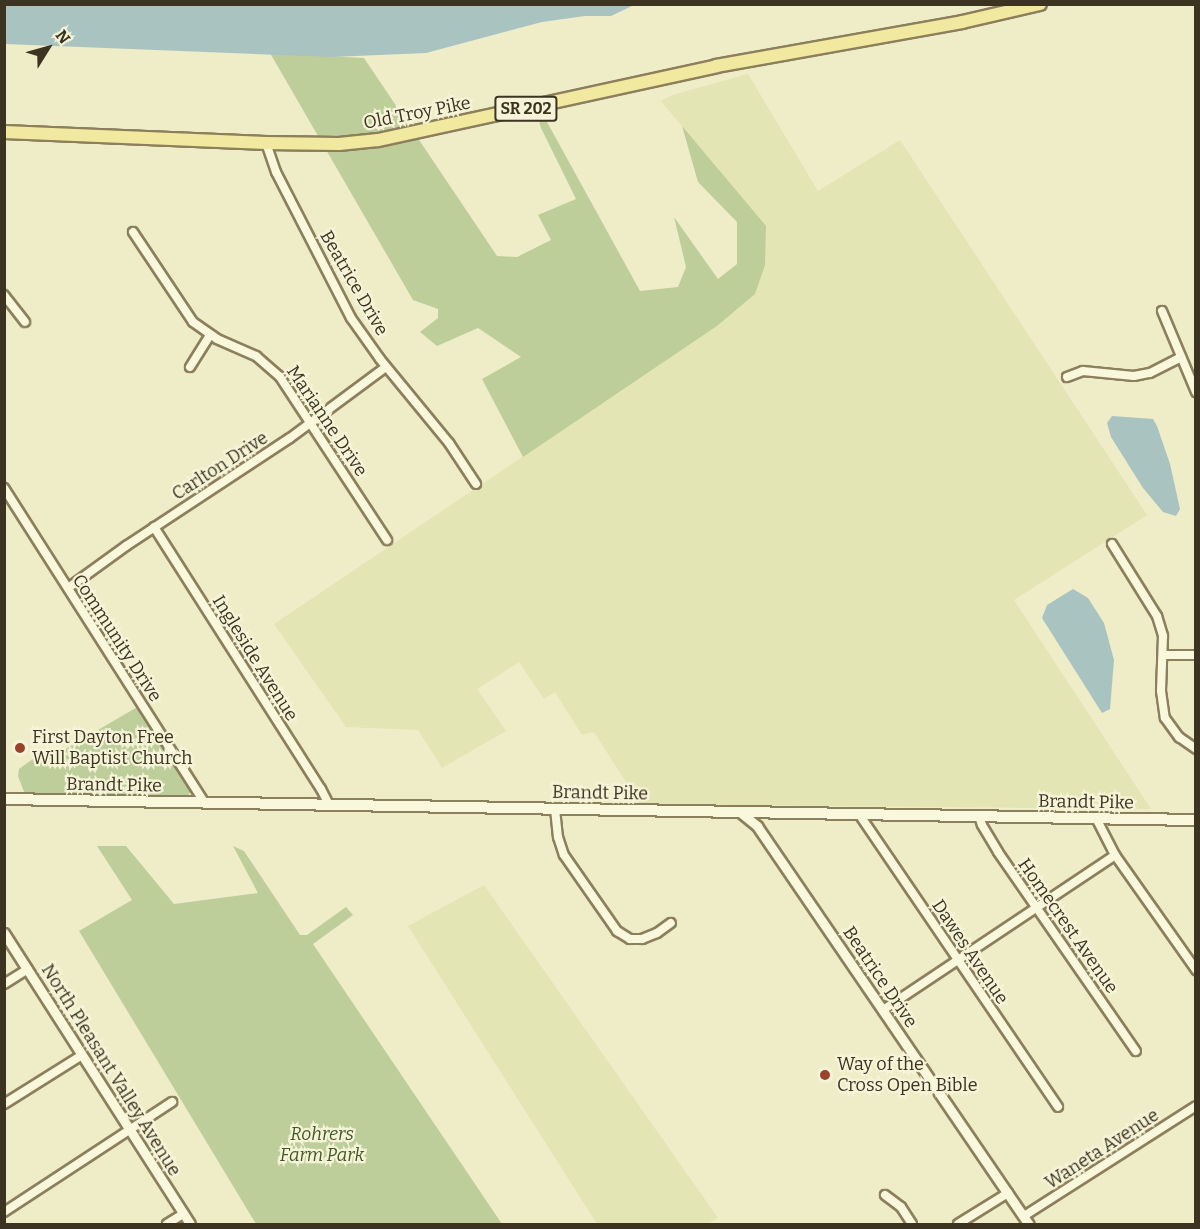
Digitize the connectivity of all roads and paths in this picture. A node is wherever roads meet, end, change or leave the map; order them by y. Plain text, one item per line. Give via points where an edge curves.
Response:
1 (1040, 4) edge
2 (4, 132) edge
3 (266, 144) junction
4 (133, 231) dead end
5 (4, 295) edge
6 (1162, 311) dead end
7 (25, 322) dead end
8 (210, 335) junction
9 (1182, 357) junction
10 (190, 367) dead end
11 (386, 367) junction
12 (1067, 377) dead end
13 (1196, 392) edge
14 (312, 422) junction
15 (476, 484) dead end
16 (4, 488) edge
17 (154, 527) junction
18 (387, 540) dead end
19 (1112, 544) dead end
20 (68, 588) junction
21 (1163, 655) junction
22 (1196, 655) edge
23 (1196, 749) edge
24 (4, 799) edge
25 (205, 803) junction
26 (329, 806) junction
27 (555, 809) junction
28 (740, 812) junction
29 (859, 814) junction
30 (979, 816) junction
31 (1096, 818) junction
32 (1196, 820) edge
33 (1115, 855) junction
34 (1037, 908) junction
35 (671, 923) dead end
36 (4, 933) edge
37 (957, 960) junction
38 (28, 969) junction
39 (1196, 970) edge
40 (4, 984) edge
41 (883, 1010) junction
42 (1136, 1051) dead end
43 (82, 1055) junction
44 (172, 1102) dead end
45 (4, 1104) edge
46 (1196, 1106) edge
47 (1058, 1107) dead end
48 (130, 1131) junction
49 (1008, 1193) junction
50 (885, 1195) dead end
51 (4, 1212) edge
52 (183, 1214) junction
53 (1027, 1220) edge
54 (167, 1224) edge
55 (190, 1224) edge
56 (912, 1224) edge
57 (958, 1224) edge

1 - 3 main road, Old Troy Pike / SR 202 via 962,22 716,66 378,140
2 - 3 main road, Old Troy Pike / SR 202
3 - 11 street, Beatrice Drive via 276,172 337,293
4 - 8 street, Marianne Drive via 184,311
5 - 7 street
6 - 9 street
8 - 10 street
8 - 14 street, Marianne Drive via 265,362
9 - 12 street via 1150,373 1134,376 1083,371
9 - 13 street
11 - 14 street, Carlton Drive
11 - 15 street, Beatrice Drive via 439,429
14 - 17 street, Carlton Drive
14 - 18 street, Marianne Drive
16 - 20 street, Community Drive
17 - 20 street, Carlton Drive
17 - 26 street, Ingleside Avenue
19 - 21 street via 1157,616
20 - 25 street, Community Drive
21 - 22 street
21 - 23 street via 1161,692 1165,718 1179,737
24 - 25 main road, Brandt Pike
25 - 26 main road, Brandt Pike
26 - 27 main road, Brandt Pike
27 - 28 main road, Brandt Pike
27 - 35 street via 564,855 617,931 630,939 642,939
28 - 29 main road, Brandt Pike
28 - 41 street, Beatrice Drive via 757,826
29 - 30 main road, Brandt Pike
29 - 37 street, Dawes Avenue
30 - 31 main road, Brandt Pike
30 - 34 street, Homecrest Avenue via 986,833
31 - 32 main road, Brandt Pike
31 - 33 street
33 - 34 street
33 - 39 street
34 - 37 street
34 - 42 street, Homecrest Avenue
36 - 38 street, North Pleasant Valley Avenue
37 - 41 street
37 - 47 street, Dawes Avenue
38 - 40 street
38 - 43 street, North Pleasant Valley Avenue
41 - 49 street, Beatrice Drive
43 - 45 street
43 - 48 street, North Pleasant Valley Avenue
44 - 48 street
46 - 53 street, Waneta Avenue
48 - 51 street
48 - 52 street, North Pleasant Valley Avenue
49 - 53 street, Beatrice Drive
49 - 57 street
50 - 56 street via 901,1206
52 - 54 street
52 - 55 street, North Pleasant Valley Avenue

